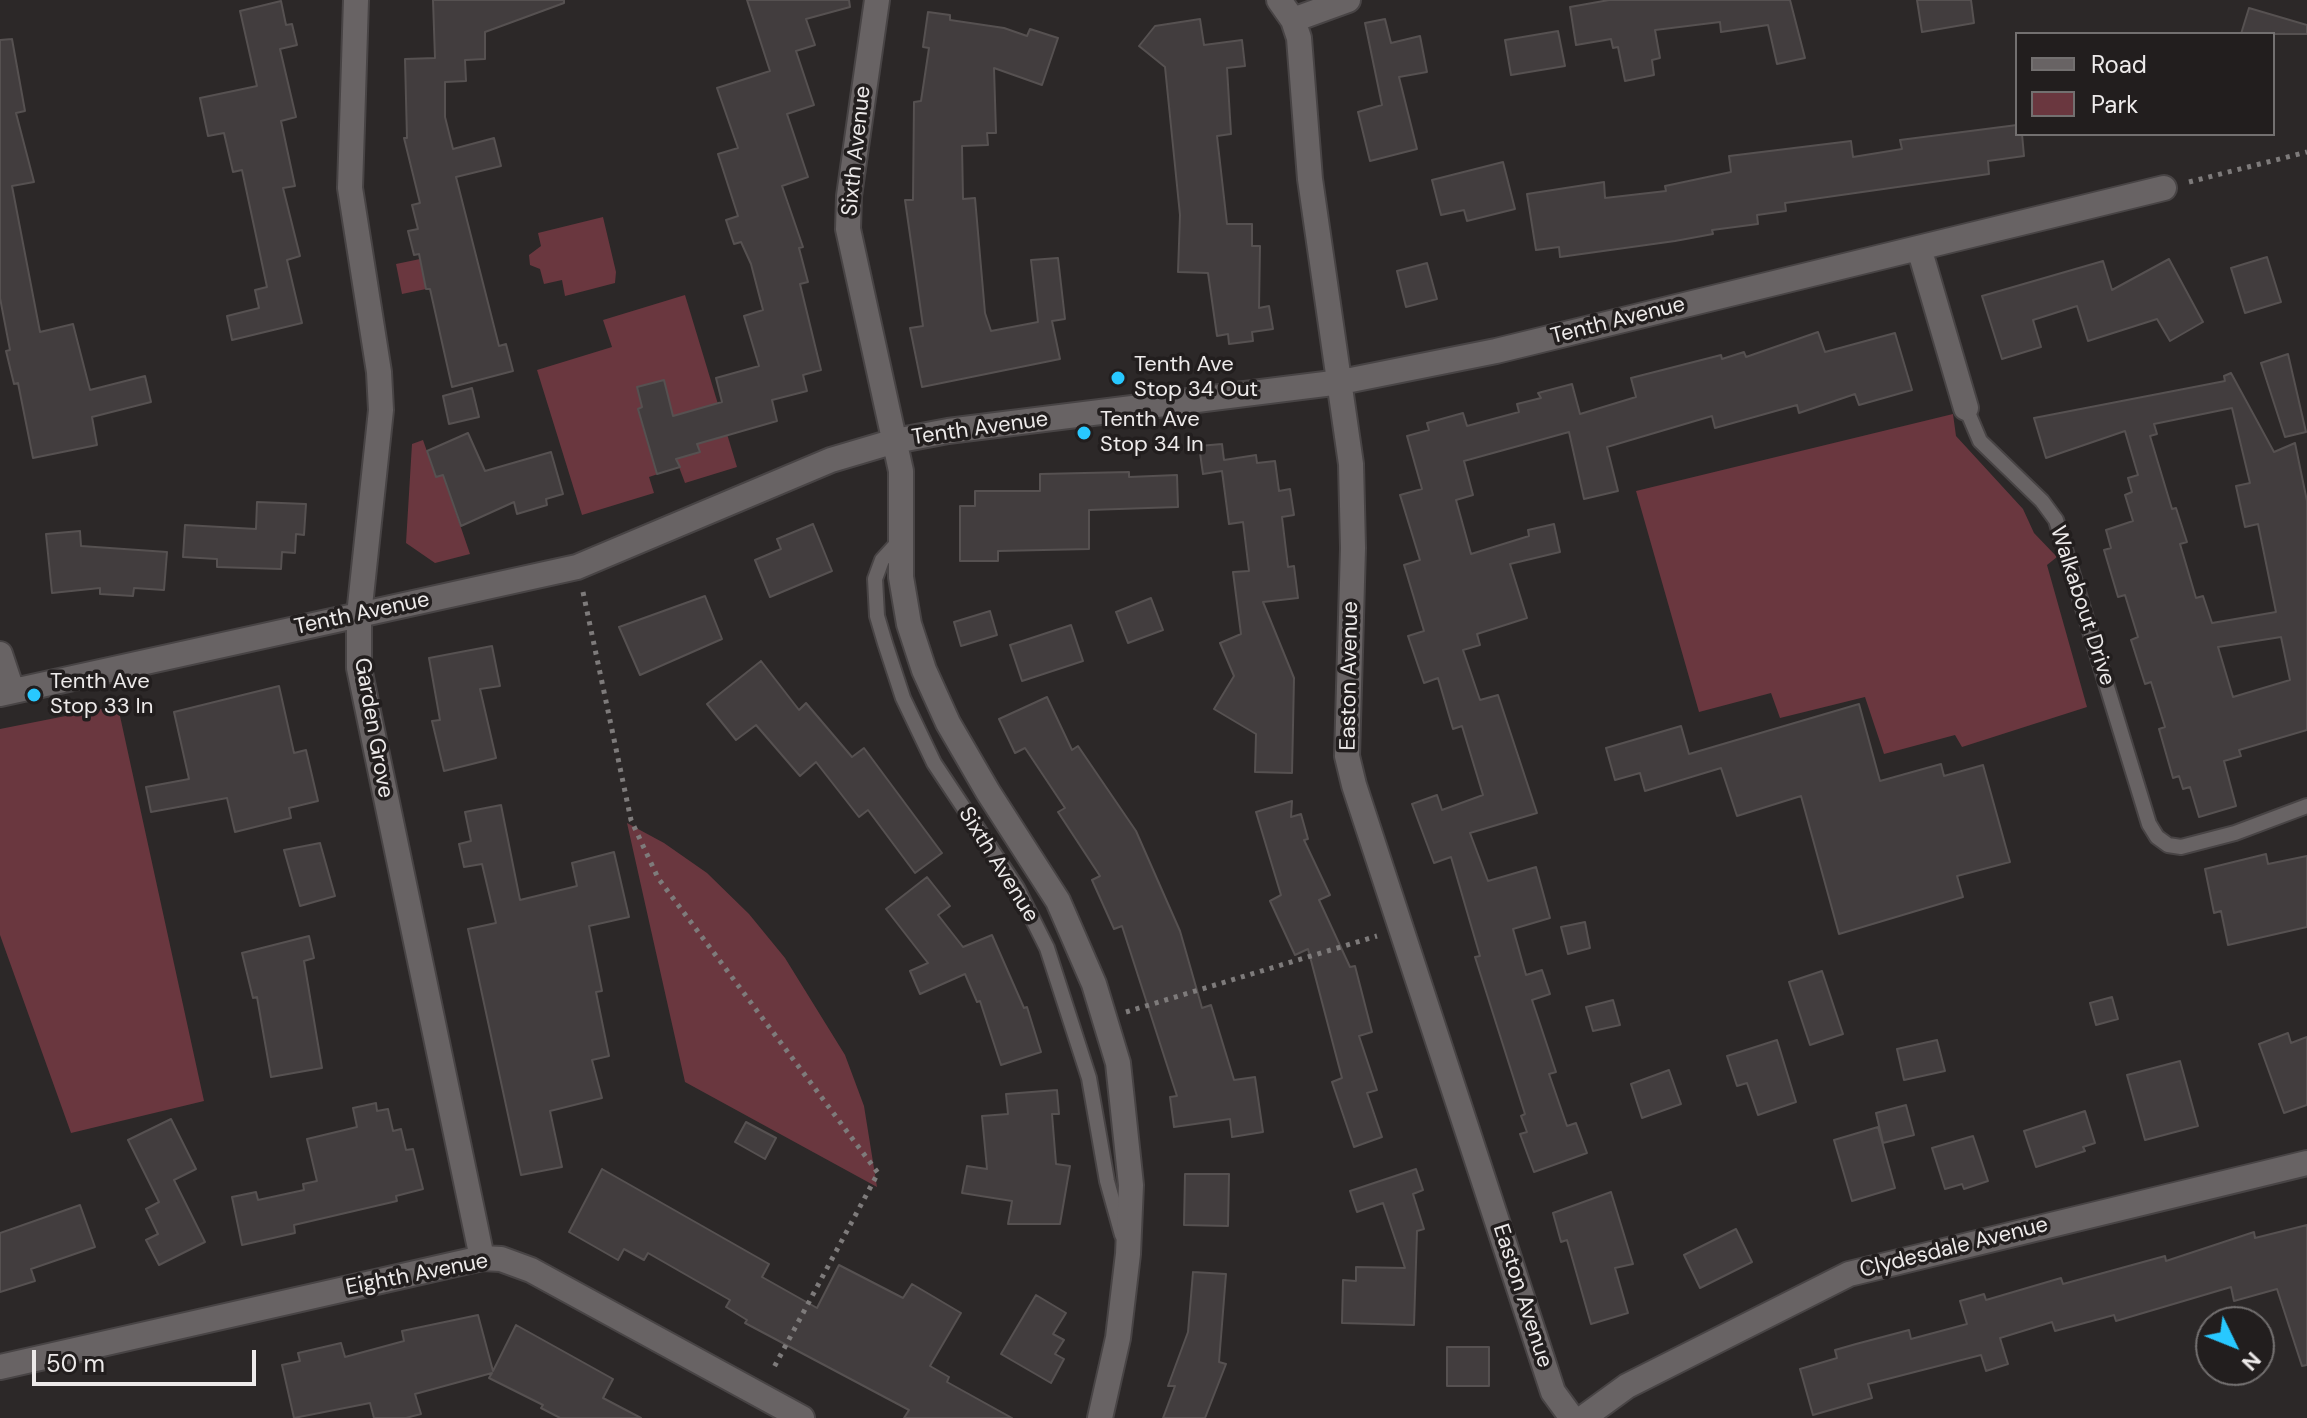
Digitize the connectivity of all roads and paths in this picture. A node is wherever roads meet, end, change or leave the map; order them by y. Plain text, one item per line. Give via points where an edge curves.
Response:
1 (356, 0) edge
2 (877, 0) edge
3 (1348, 0) edge
4 (1286, 10) edge
5 (2307, 152) edge
6 (2164, 188) joint
7 (1919, 248) junction
8 (1341, 382) junction
9 (1966, 408) joint
10 (895, 441) junction
11 (902, 538) junction
12 (577, 567) junction
13 (359, 615) junction
14 (0, 654) edge
15 (6, 692) edge
16 (2307, 806) edge
17 (1401, 929) junction
18 (1105, 1018) junction
19 (2307, 1163) edge
20 (1128, 1254) junction
21 (482, 1258) junction
22 (0, 1367) edge
23 (764, 1398) junction
24 (802, 1418) edge
25 (1100, 1418) edge
26 (1572, 1418) edge
27 (1583, 1418) edge

1 - 13 street, Garden Grove via 350,188 381,410
2 - 10 street, Sixth Avenue via 848,229
3 - 4 street
4 - 8 street, Easton Avenue via 1299,38 1310,179
5 - 6 path
6 - 7 street, Tenth Avenue
7 - 8 street, Tenth Avenue via 1496,351
7 - 9 street, Walkabout Drive
8 - 10 street, Tenth Avenue
8 - 17 street, Easton Avenue via 1353,534 1347,756
9 - 16 lane, Walkabout Drive via 1980,441 2056,520 2157,837 2181,847
10 - 11 street, Sixth Avenue
10 - 12 street, Tenth Avenue via 831,460
11 - 18 street, Sixth Avenue via 901,577 924,670 988,792 1058,901
11 - 20 lane, Sixth Avenue via 882,560 875,579 885,643 903,698 934,763 1017,888 1047,948 1089,1078 1107,1181
12 - 13 street, Tenth Avenue
12 - 23 path via 631,820 658,878 878,1173 775,1360
13 - 15 street, Tenth Avenue
13 - 21 street, Garden Grove via 366,712
14 - 15 street
17 - 18 path
17 - 26 street, Easton Avenue via 1553,1392
18 - 20 street, Sixth Avenue via 1127,1121
19 - 27 street, Clydesdale Avenue via 1849,1274 1627,1386
20 - 25 street, Sixth Avenue via 1118,1338
21 - 22 street, Eighth Avenue
21 - 23 street, Eighth Avenue via 531,1270
23 - 24 street, Eighth Avenue

